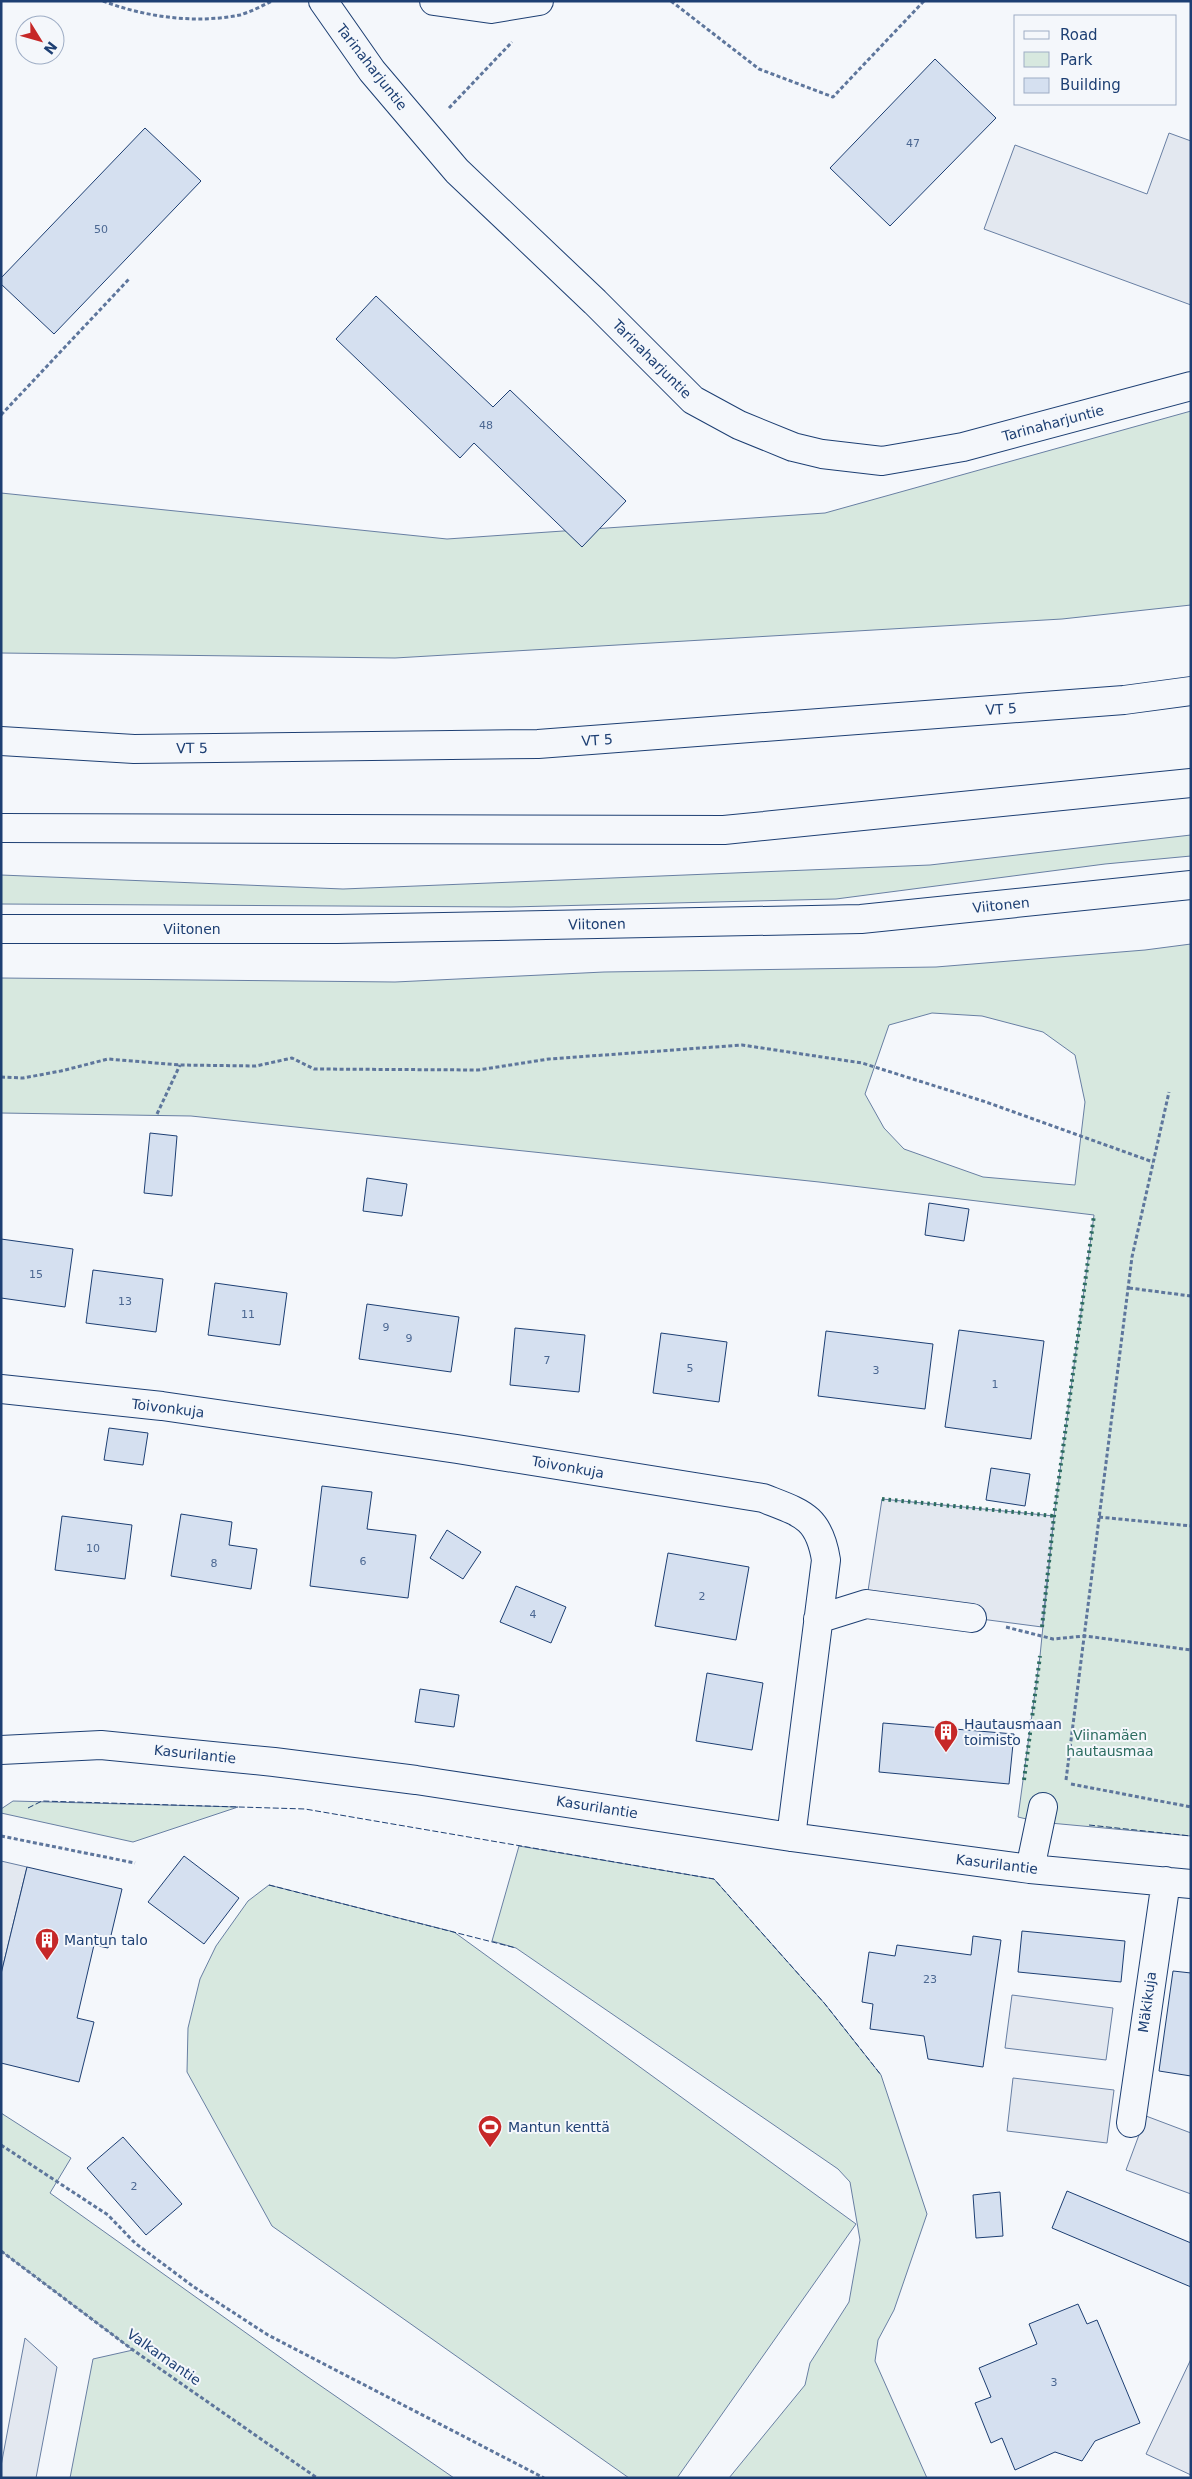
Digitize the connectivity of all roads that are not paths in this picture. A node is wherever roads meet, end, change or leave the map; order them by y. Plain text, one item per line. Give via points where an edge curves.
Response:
1 (323, 1) edge
2 (434, 1) edge
3 (539, 1) edge
4 (1191, 386) edge
5 (1191, 691) edge
6 (1, 741) edge
7 (1191, 782) edge
8 (1, 828) edge
9 (1191, 886) edge
10 (1, 929) edge
11 (1, 1389) edge
12 (972, 1618) road end
13 (818, 1619) junction
14 (1, 1750) edge
15 (1043, 1807) dead end
16 (791, 1837) junction
17 (1030, 1869) junction
18 (1178, 1883) edge
19 (1131, 2123) dead end

1 - 4 main road, Tarinaharjuntie via 372,71 457,171 693,400 739,425 792,447 882,461 963,447
2 - 3 main road via 491,9
5 - 6 main road, VT 5 via 1124,700 538,744 134,749
7 - 8 main road via 724,830
9 - 10 main road, Viitonen via 861,919 337,929
11 - 13 main road, Toivonkuja via 162,1406 763,1498 798,1512 812,1523 822,1538 826,1560
12 - 13 main road via 866,1604
13 - 16 main road, Toivonkuja
14 - 16 main road, Kasurilantie via 101,1744 274,1762 435,1782
15 - 17 main road
16 - 17 main road, Kasurilantie
17 - 18 main road, Kasurilantie
18 - 19 main road, Mäkikuja

